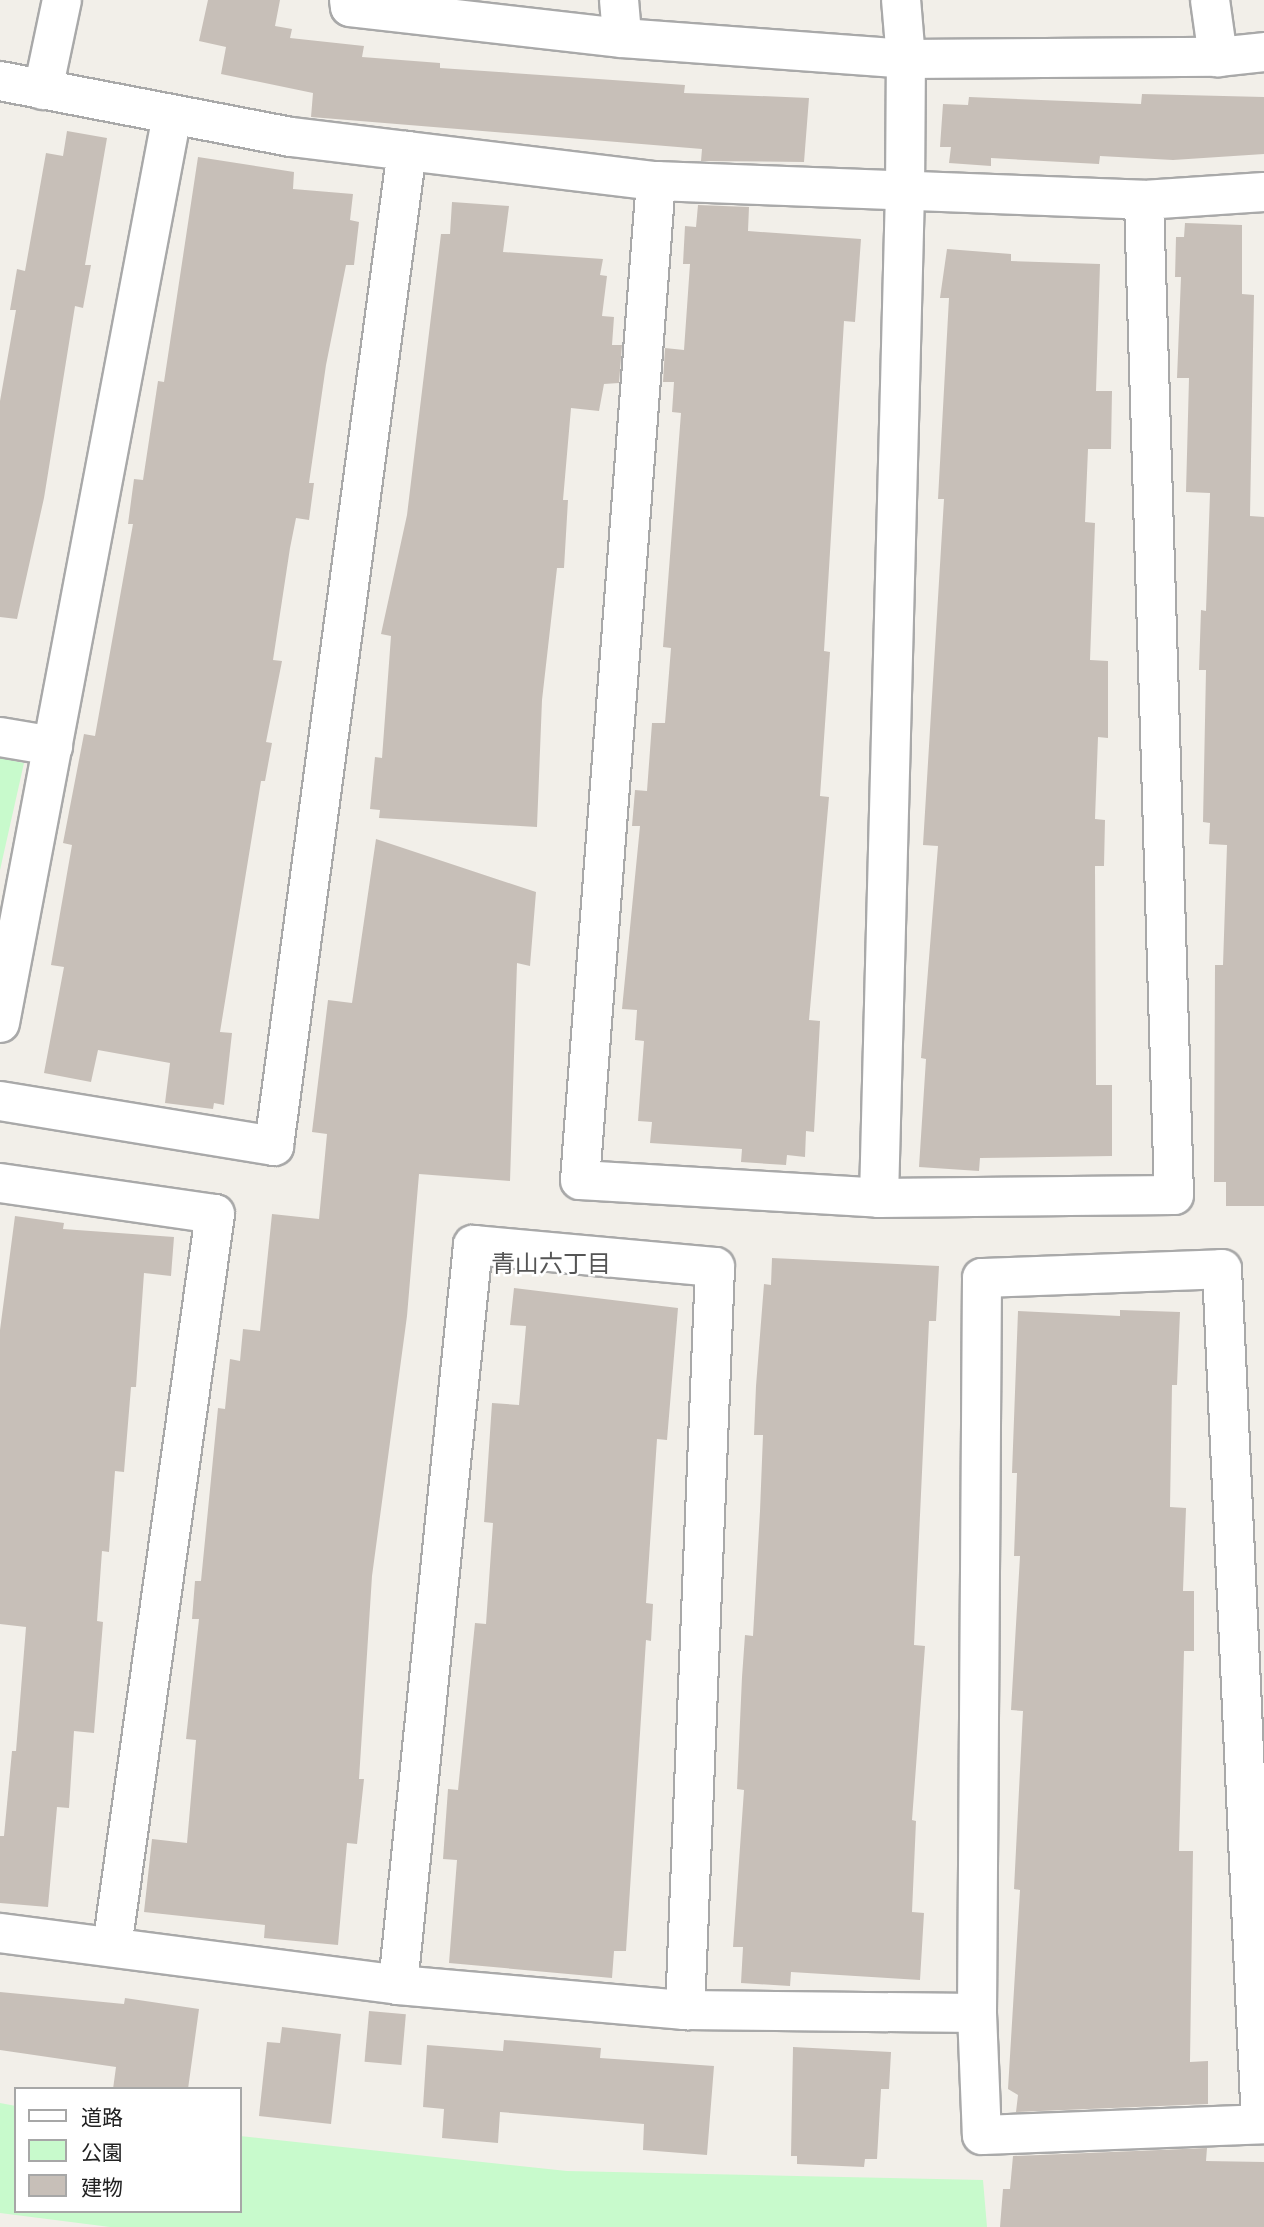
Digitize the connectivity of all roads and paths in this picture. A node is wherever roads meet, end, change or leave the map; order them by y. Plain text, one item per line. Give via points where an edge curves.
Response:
1 (62, 0) edge
2 (349, 0) edge
3 (619, 0) edge
4 (901, 0) edge
5 (1210, 0) edge
6 (622, 38) junction
7 (1264, 52) edge
8 (1218, 57) junction
9 (906, 59) junction
10 (0, 81) edge
11 (43, 90) junction
12 (172, 115) junction
13 (407, 151) junction
14 (656, 181) junction
15 (1264, 192) edge
16 (905, 194) junction
17 (1144, 200) junction
18 (0, 737) edge
19 (53, 746) junction
20 (0, 1023) edge
21 (0, 1101) edge
22 (0, 1183) edge
23 (879, 1198) junction
24 (0, 1933) edge
25 (112, 1947) junction
26 (398, 1984) junction
27 (685, 2010) junction
28 (977, 2013) junction
29 (1263, 2124) edge

1 - 11 street
2 - 6 street via 350,7
3 - 6 street
4 - 9 street
5 - 8 street
6 - 9 street
7 - 8 street
8 - 9 street
9 - 16 street
10 - 11 street
11 - 12 street
12 - 13 street via 291,137
12 - 19 street
13 - 14 street
13 - 21 street via 274,1146
14 - 16 street
14 - 23 street via 580,1180
15 - 17 street
16 - 17 street
16 - 23 street
17 - 23 street via 1174,1195
18 - 19 street
19 - 20 street
22 - 25 street via 215,1214
24 - 25 street
25 - 26 street
26 - 27 street
26 - 27 street via 473,1245 486,1246 715,1267
27 - 28 street
28 - 29 street via 982,2135
28 - 29 street via 982,1278 1222,1269

